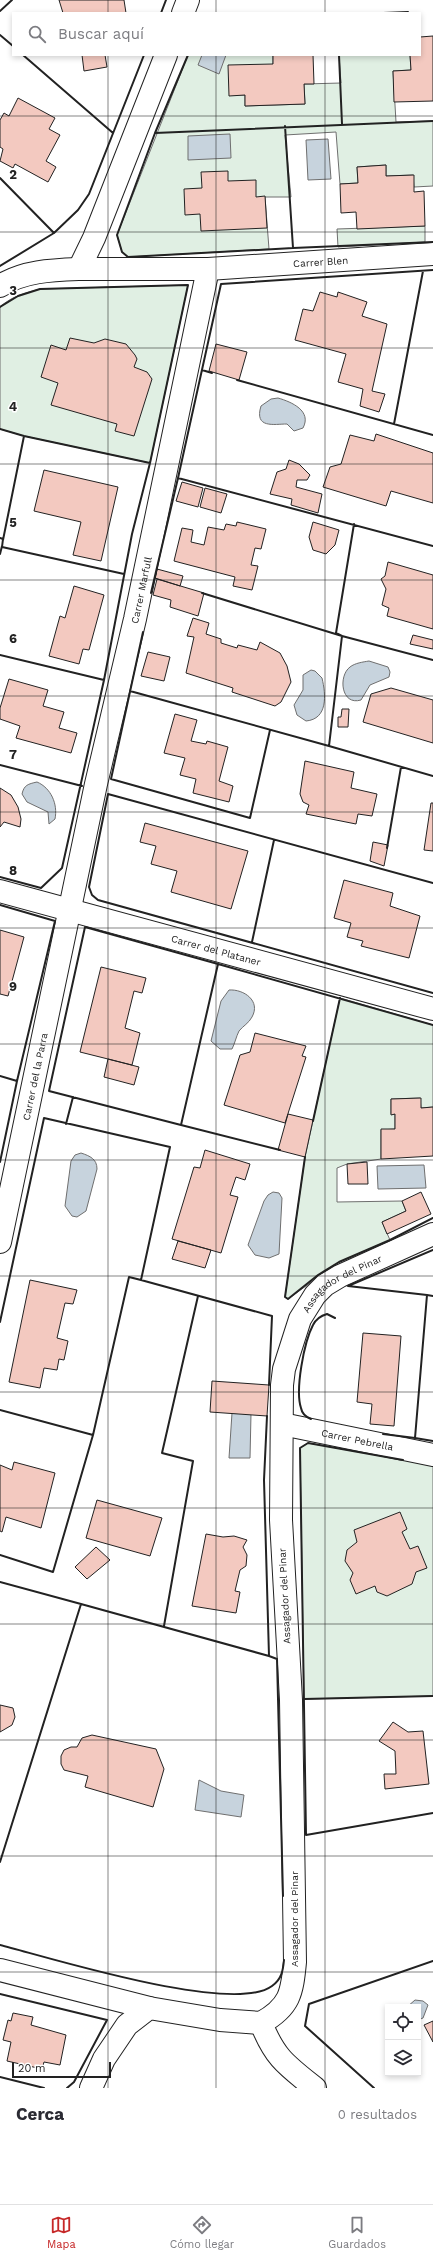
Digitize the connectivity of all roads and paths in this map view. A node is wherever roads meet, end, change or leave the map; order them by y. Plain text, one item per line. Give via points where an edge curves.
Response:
1 (166, 56) edge
2 (433, 254) edge
3 (208, 268) junction
4 (79, 270) junction
5 (0, 286) edge
6 (0, 890) edge
7 (70, 910) junction
8 (433, 1009) edge
9 (433, 1234) edge
10 (0, 1242) edge
11 (282, 1424) junction
12 (433, 1455) edge
13 (0, 1970) edge
14 (149, 2008) junction
15 (261, 2023) junction
16 (91, 2088) edge
17 (315, 2088) edge

1 - 4 street
2 - 3 street, Carrer Blen
3 - 4 street, Carrer Blen
3 - 7 street, Carrer Marfull via 135,619 96,784
4 - 5 street, Carrer Blen via 46,270 8,281
6 - 7 street, Carrer del Plataner
7 - 8 street, Carrer del Plataner
7 - 10 street, Carrer del la Parra
9 - 11 street, Assagador del Pinar via 340,1276 315,1295 300,1319 288,1355 282,1385
11 - 12 street, Carrer Pebrella
11 - 15 street, Assagador del Pinar via 281,1520 291,1700 295,1962 287,2002 280,2011
13 - 14 street
14 - 15 street via 220,2020
14 - 16 street via 127,2025 104,2059
15 - 17 street via 278,2058

